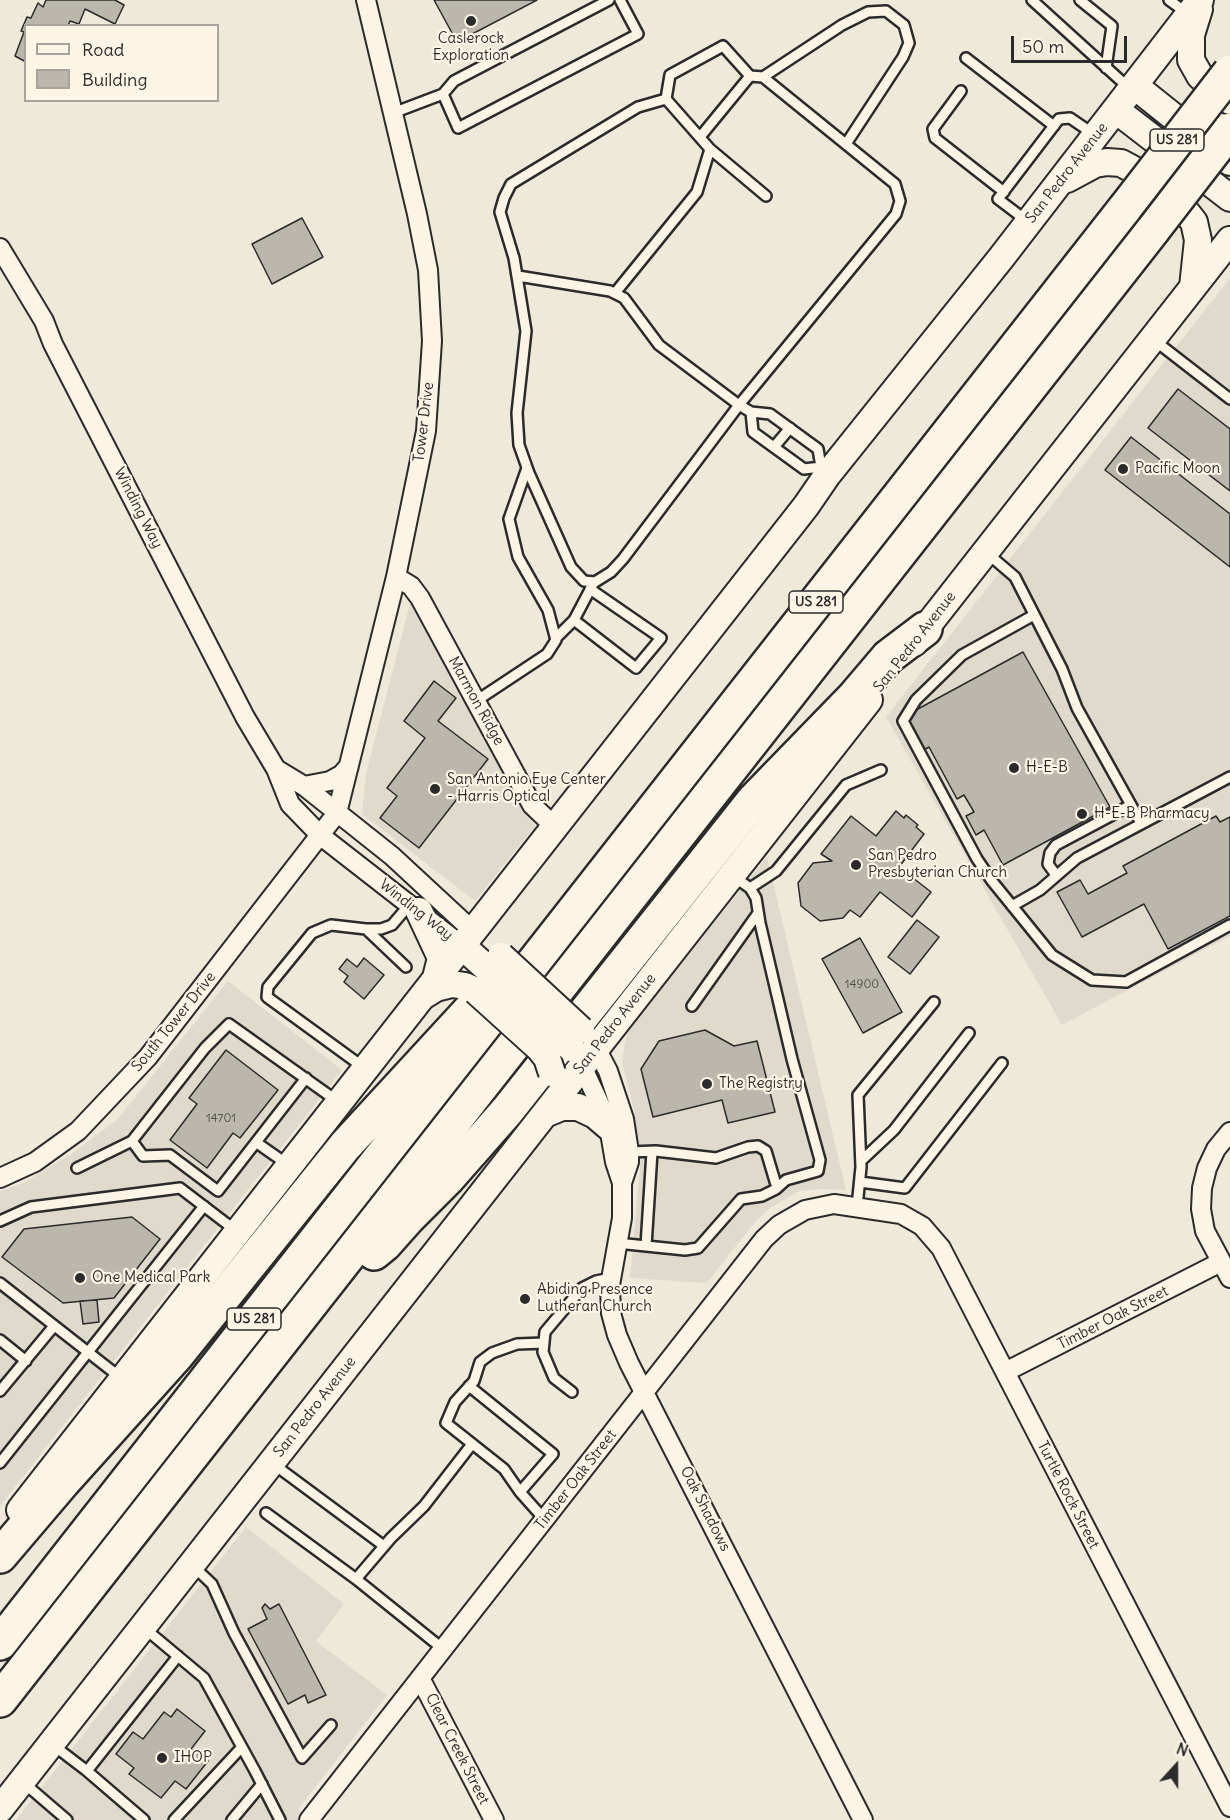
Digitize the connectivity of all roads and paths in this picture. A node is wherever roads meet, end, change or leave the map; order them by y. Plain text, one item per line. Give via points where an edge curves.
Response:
1 (366, 0) edge
2 (609, 0) edge
3 (620, 0) edge
4 (1032, 0) edge
5 (1080, 0) edge
6 (1190, 4) edge
7 (966, 58) dead end
8 (1106, 68) junction
9 (1230, 72) edge
10 (750, 76) junction
11 (763, 77) junction
12 (1134, 88) junction
13 (961, 91) dead end
14 (443, 93) junction
15 (666, 99) junction
16 (1230, 101) edge
17 (1116, 110) junction
18 (393, 112) junction
19 (1054, 126) junction
20 (1230, 130) edge
21 (1096, 136) junction
22 (700, 137) junction
23 (846, 144) junction
24 (710, 149) junction
25 (1230, 162) edge
26 (1057, 186) junction
27 (1004, 192) junction
28 (766, 196) dead end
29 (1230, 198) edge
30 (1029, 222) junction
31 (0, 248) edge
32 (1225, 250) edge
33 (518, 276) junction
34 (1193, 287) junction
35 (615, 293) junction
36 (1152, 339) junction
37 (1230, 399) edge
38 (739, 405) junction
39 (751, 412) junction
40 (790, 428) junction
41 (774, 447) junction
42 (527, 468) junction
43 (824, 470) junction
44 (986, 552) junction
45 (396, 577) junction
46 (592, 585) junction
47 (1034, 615) junction
48 (574, 620) junction
49 (925, 629) junction
50 (556, 638) junction
51 (476, 701) junction
52 (349, 766) junction
53 (276, 769) junction
54 (881, 770) dead end
55 (1230, 777) edge
56 (304, 786) junction
57 (1131, 805) junction
58 (337, 813) junction
59 (1141, 823) junction
60 (555, 827) junction
61 (321, 836) junction
62 (1056, 875) junction
63 (413, 876) junction
64 (741, 881) junction
65 (409, 904) junction
66 (1012, 906) junction
67 (758, 913) junction
68 (1230, 925) edge
69 (366, 929) junction
70 (467, 938) junction
71 (406, 967) dead end
72 (494, 978) junction
73 (428, 987) junction
74 (934, 1002) dead end
75 (692, 1006) dead end
76 (969, 1033) dead end
77 (583, 1048) junction
78 (1002, 1063) dead end
79 (365, 1069) junction
80 (306, 1078) junction
81 (339, 1103) junction
82 (547, 1111) junction
83 (609, 1127) junction
84 (1230, 1132) edge
85 (132, 1141) junction
86 (257, 1143) junction
87 (629, 1152) junction
88 (652, 1152) junction
89 (861, 1161) junction
90 (289, 1166) junction
91 (77, 1168) dead end
92 (0, 1178) edge
93 (860, 1182) junction
94 (622, 1183) junction
95 (777, 1188) junction
96 (204, 1206) junction
97 (857, 1207) junction
98 (880, 1211) joint
99 (0, 1221) edge
100 (237, 1232) junction
101 (617, 1243) junction
102 (646, 1246) junction
103 (1221, 1262) junction
104 (611, 1278) junction
105 (1230, 1278) edge
106 (0, 1283) edge
107 (319, 1293) junction
108 (54, 1326) junction
109 (0, 1340) edge
110 (544, 1343) junction
111 (87, 1352) junction
112 (26, 1360) junction
113 (1005, 1372) junction
114 (122, 1379) junction
115 (469, 1386) junction
116 (0, 1391) edge
117 (572, 1392) dead end
118 (645, 1392) junction
119 (472, 1444) junction
120 (271, 1462) junction
121 (0, 1463) edge
122 (519, 1491) junction
123 (266, 1513) dead end
124 (545, 1520) junction
125 (0, 1534) edge
126 (384, 1546) junction
127 (0, 1556) edge
128 (192, 1564) junction
129 (356, 1579) junction
130 (143, 1626) junction
131 (0, 1643) edge
132 (443, 1649) junction
133 (178, 1656) junction
134 (420, 1678) junction
135 (0, 1700) edge
136 (330, 1725) dead end
137 (51, 1744) junction
138 (242, 1747) junction
139 (87, 1771) junction
140 (22, 1781) junction
141 (262, 1784) junction
142 (1230, 1807) edge
143 (0, 1809) edge
144 (65, 1819) edge
145 (144, 1820) edge
146 (174, 1820) edge
147 (232, 1820) edge
148 (280, 1820) edge
149 (309, 1820) edge
150 (494, 1820) edge
151 (863, 1820) edge

1 - 18 street, Tower Drive
2 - 14 lane via 454,81
3 - 14 lane via 638,34 458,128
4 - 8 lane
5 - 8 lane via 1112,26
6 - 12 main road, San Pedro Avenue
6 - 16 main road via 1191,60 1200,76
7 - 19 lane
8 - 12 lane
9 - 72 highway, US 281, bridge via 1125,208
10 - 11 lane
10 - 15 lane via 723,46 670,75
10 - 22 lane
11 - 23 lane
11 - 23 lane via 868,12 886,11 904,25 909,42 903,57
12 - 17 main road, San Pedro Avenue
12 - 25 main road
13 - 27 lane via 933,129 935,138
14 - 18 lane
15 - 22 lane
15 - 33 lane via 638,107 511,184 500,212
17 - 21 main road, San Pedro Avenue
17 - 29 main road
18 - 45 street, Tower Drive via 428,270 432,341 426,431
19 - 21 lane via 1059,119 1070,118
19 - 27 lane
20 - 107 highway, US 281, bridge
21 - 26 main road, San Pedro Avenue
22 - 24 lane
23 - 38 lane via 895,184 900,201 896,214
24 - 28 lane
24 - 35 lane via 697,192
26 - 30 main road, San Pedro Avenue
26 - 34 main road via 1083,169 1101,163 1121,163 1134,170 1183,208 1194,222 1198,249
27 - 30 lane via 998,199
30 - 43 main road, San Pedro Avenue
31 - 53 street, Winding Way via 44,321 245,717
32 - 34 main road, San Pedro Avenue
33 - 35 lane
33 - 42 lane via 526,331 517,413 519,445
34 - 36 main road, San Pedro Avenue
35 - 38 lane via 624,298 659,345
36 - 37 lane
36 - 44 main road, San Pedro Avenue
38 - 39 lane
38 - 46 lane via 622,559
39 - 40 lane via 770,414
39 - 41 lane via 753,432
40 - 41 lane
40 - 43 lane via 818,449
41 - 43 lane via 804,469
42 - 46 lane via 571,567
42 - 50 lane via 509,519 518,557 548,610
43 - 60 main road, San Pedro Avenue via 798,516
44 - 47 lane via 1015,577
44 - 49 main road, San Pedro Avenue
45 - 51 street, Marmon Ridge via 411,586 420,598
45 - 52 street, Tower Drive
46 - 48 lane
46 - 48 lane via 661,638 636,668
47 - 57 lane via 1077,708
47 - 66 lane via 962,654 916,699 903,721 977,859
48 - 50 lane
49 - 64 main road, San Pedro Avenue
49 - 107 highway via 888,657 746,809 467,1158 385,1244
50 - 51 lane via 547,654
51 - 60 street, Marmon Ridge via 532,805
52 - 56 street via 330,781
52 - 58 street, Tower Drive
53 - 56 street, Winding Way
53 - 61 street, Winding Way via 290,804
54 - 64 lane via 846,785 776,871
55 - 59 lane
56 - 58 street, Winding Way
57 - 59 lane
57 - 62 lane via 1056,845 1048,864
58 - 61 street, Tower Drive
58 - 63 street, Winding Way
59 - 62 lane via 1077,858
60 - 70 main road, San Pedro Avenue
61 - 65 street, Winding Way
61 - 92 street, South Tower Drive via 148,1057 114,1094 78,1131 35,1162
62 - 66 lane via 1040,890
63 - 65 street
63 - 70 street, Winding Way
64 - 67 lane via 756,898
64 - 77 main road, San Pedro Avenue
65 - 69 lane via 392,925
65 - 70 street, Winding Way
65 - 73 main road via 439,953 440,964
66 - 68 lane via 1052,955 1092,980 1126,982
67 - 75 lane
67 - 95 lane via 819,1160 818,1171 786,1180
69 - 71 lane
69 - 79 lane via 331,925 312,933 276,975 268,987 267,998
70 - 72 main road
70 - 73 main road, San Pedro Avenue
72 - 73 main road via 465,986
72 - 77 main road, bridge
72 - 82 main road, bridge via 549,1062 553,1086
72 - 127 highway via 472,1008 345,1146 177,1355
72 - 131 highway, US 281
73 - 79 main road, San Pedro Avenue
74 - 89 lane via 858,1095
76 - 89 lane via 894,1130
77 - 82 main road, San Pedro Avenue
77 - 83 street, Oak Shadows
77 - 87 street, Oak Shadows via 608,1071 621,1105
78 - 93 lane via 905,1188
79 - 81 main road, San Pedro Avenue
80 - 81 lane
80 - 85 lane via 229,1024 205,1048
80 - 86 lane
81 - 90 main road, San Pedro Avenue
82 - 83 main road via 578,1107 595,1114
82 - 120 main road, San Pedro Avenue
83 - 94 street, Oak Shadows
84 - 103 street via 1207,1168 1202,1188 1205,1231
85 - 86 lane via 143,1156 170,1155 218,1191
85 - 91 lane
86 - 90 lane
87 - 88 lane
87 - 94 street, Oak Shadows
88 - 95 lane via 716,1158 758,1146 766,1151
88 - 102 lane
89 - 93 lane
90 - 100 main road, San Pedro Avenue
93 - 97 lane
94 - 101 street, Oak Shadows
95 - 102 lane via 762,1196 741,1199 698,1248
96 - 99 lane via 180,1188 31,1207
96 - 100 lane
96 - 111 lane
97 - 98 street, Timber Oak Street
97 - 118 street, Timber Oak Street via 834,1204 805,1210 779,1225
98 - 113 street, Turtle Rock Street via 901,1214 922,1226 941,1248
100 - 114 main road, San Pedro Avenue
101 - 102 lane
101 - 104 street, Oak Shadows
103 - 105 street
103 - 113 street, Timber Oak Street
104 - 110 lane via 582,1288 545,1332
104 - 118 street, Oak Shadows via 613,1323
106 - 108 lane
107 - 135 highway, US 281
108 - 111 lane
108 - 112 lane
109 - 112 lane
110 - 115 lane via 517,1344 492,1353 480,1362
110 - 117 lane via 543,1352 554,1378
111 - 114 lane
111 - 121 lane
112 - 116 lane
113 - 142 street, Turtle Rock Street
114 - 125 main road, San Pedro Avenue
115 - 119 lane via 455,1402 446,1423
115 - 122 lane via 553,1454
118 - 124 street, Timber Oak Street
118 - 151 street, Oak Shadows
119 - 122 lane via 504,1469
119 - 126 lane via 424,1506
120 - 126 lane
120 - 128 main road, San Pedro Avenue
122 - 124 lane
123 - 129 lane
124 - 132 street, Timber Oak Street
126 - 129 lane
128 - 130 main road, San Pedro Avenue
128 - 136 lane via 212,1584 302,1758
129 - 132 lane
130 - 133 lane
130 - 137 main road, San Pedro Avenue
132 - 134 street, Timber Oak Street
133 - 138 lane via 204,1678
133 - 139 lane
134 - 149 street, Timber Oak Street
134 - 150 street, Clear Creek Street
137 - 139 lane
137 - 140 main road, San Pedro Avenue
138 - 141 lane
138 - 146 lane
139 - 145 lane
140 - 143 main road, San Pedro Avenue
140 - 144 lane
141 - 147 lane
141 - 148 lane

